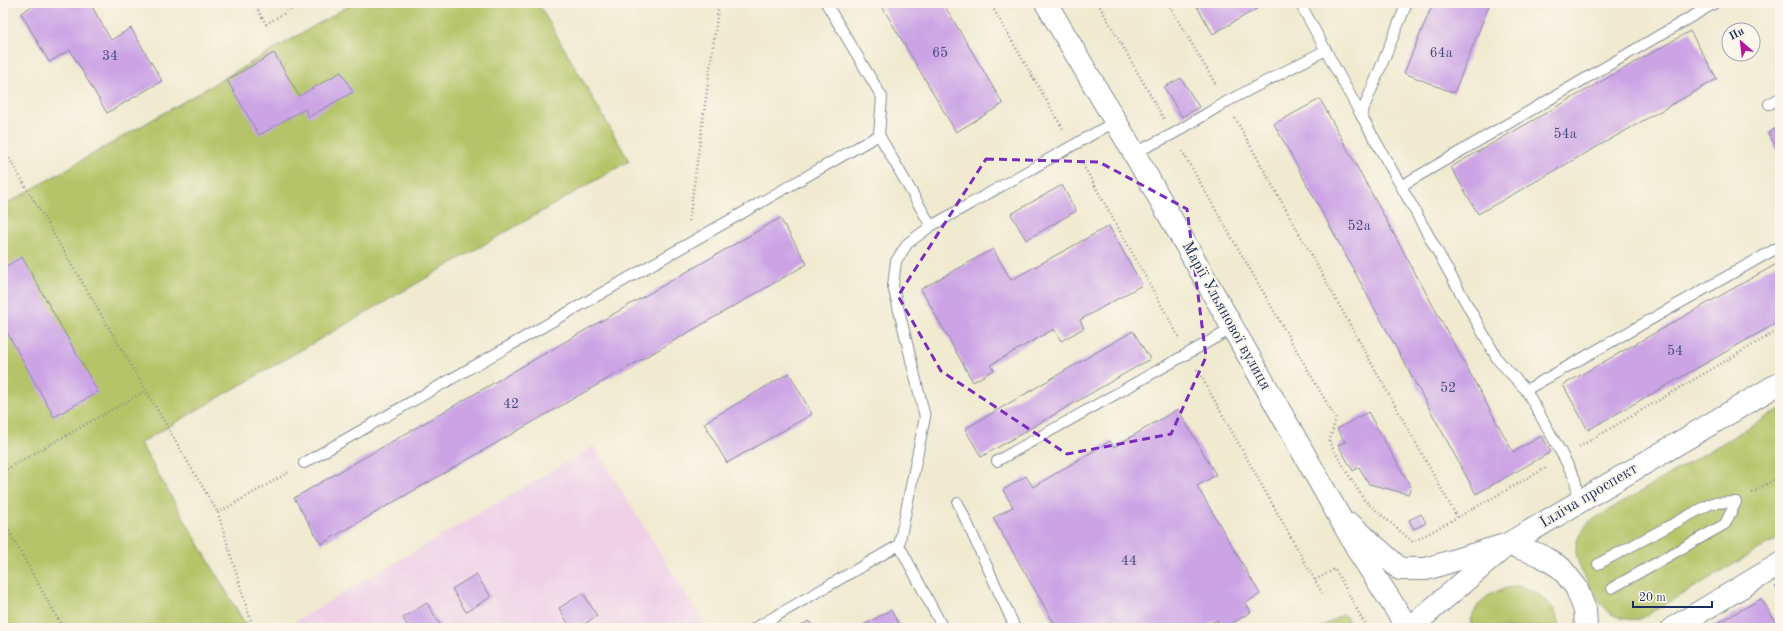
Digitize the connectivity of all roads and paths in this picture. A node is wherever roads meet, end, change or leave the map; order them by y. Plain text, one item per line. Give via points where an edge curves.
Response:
1 (254, 3) edge
2 (302, 3) edge
3 (719, 3) edge
4 (826, 3) edge
5 (990, 3) edge
6 (1046, 3) edge
7 (1098, 3) edge
8 (1168, 3) edge
9 (1300, 3) edge
10 (1408, 3) edge
11 (1715, 3) edge
12 (1326, 50) junction
13 (1780, 98) edge
14 (1226, 102) junction
15 (1769, 104) dead end
16 (1361, 115) junction
17 (1116, 121) junction
18 (1173, 134) junction
19 (879, 135) junction
20 (1072, 146) junction
21 (3, 148) edge
22 (1134, 154) junction
23 (1401, 186) junction
24 (931, 226) junction
25 (686, 245) junction
26 (1779, 247) edge
27 (1233, 328) junction
28 (1780, 329) edge
29 (1188, 353) junction
30 (1780, 382) edge
31 (1526, 390) junction
32 (145, 391) junction
33 (1563, 456) junction
34 (997, 461) dead end
35 (3, 462) edge
36 (304, 464) joint
37 (7, 469) junction
38 (3, 471) edge
39 (1780, 476) edge
40 (1736, 502) junction
41 (958, 503) dead end
42 (1570, 508) junction
43 (1337, 512) junction
44 (218, 513) junction
45 (1457, 517) junction
46 (3, 521) edge
47 (1508, 544) junction
48 (899, 545) junction
49 (1598, 564) dead end
50 (1780, 564) edge
51 (1315, 580) junction
52 (1612, 588) dead end
53 (1322, 593) dead end
54 (63, 628) edge
55 (253, 628) edge
56 (530, 628) edge
57 (537, 628) edge
58 (755, 628) edge
59 (942, 628) edge
60 (1014, 628) edge
61 (1367, 628) edge
62 (1409, 628) edge
63 (1586, 628) edge
64 (1673, 628) edge

1 - 2 path via 266,24
3 - 25 path
4 - 19 lane via 882,97
5 - 20 path
6 - 17 street, Марії Ульянової вулиця
7 - 18 path
8 - 14 path
9 - 12 lane
10 - 16 lane
11 - 23 lane
12 - 14 lane
12 - 16 lane
13 - 15 lane
14 - 18 lane
14 - 45 path
16 - 23 lane
17 - 20 lane
17 - 22 street, Марії Ульянової вулиця
18 - 22 lane
18 - 45 path via 1336,419 1329,442 1364,500 1413,542
19 - 24 lane
19 - 25 lane
20 - 24 lane
20 - 29 path
21 - 32 path
22 - 27 street, Марії Ульянової вулиця
23 - 31 lane via 1498,360
24 - 48 lane via 908,243 896,260 893,286 925,418
25 - 36 lane
26 - 31 lane
27 - 29 lane
27 - 43 street, Марії Ульянової вулиця
28 - 33 path
29 - 34 lane
29 - 51 path
30 - 42 street, Ілліча проспект
31 - 33 lane
32 - 37 path
32 - 44 path
33 - 42 lane via 1575,479 1577,490
33 - 45 path via 1544,470
35 - 37 path
36 - 44 path
37 - 38 path
39 - 40 path
40 - 49 lane via 1712,503
40 - 52 lane via 1725,524
41 - 60 lane
42 - 47 street, Ілліча проспект
43 - 47 street via 1400,568 1426,569
43 - 62 street, Марії Ульянової вулиця via 1361,555
44 - 55 path
46 - 54 path
47 - 62 street, Ілліча проспект
47 - 63 street via 1540,555 1561,568 1576,587 1585,610
48 - 58 lane
48 - 59 lane
50 - 64 street
51 - 53 path
51 - 61 path via 1335,569
56 - 57 path via 535,625

